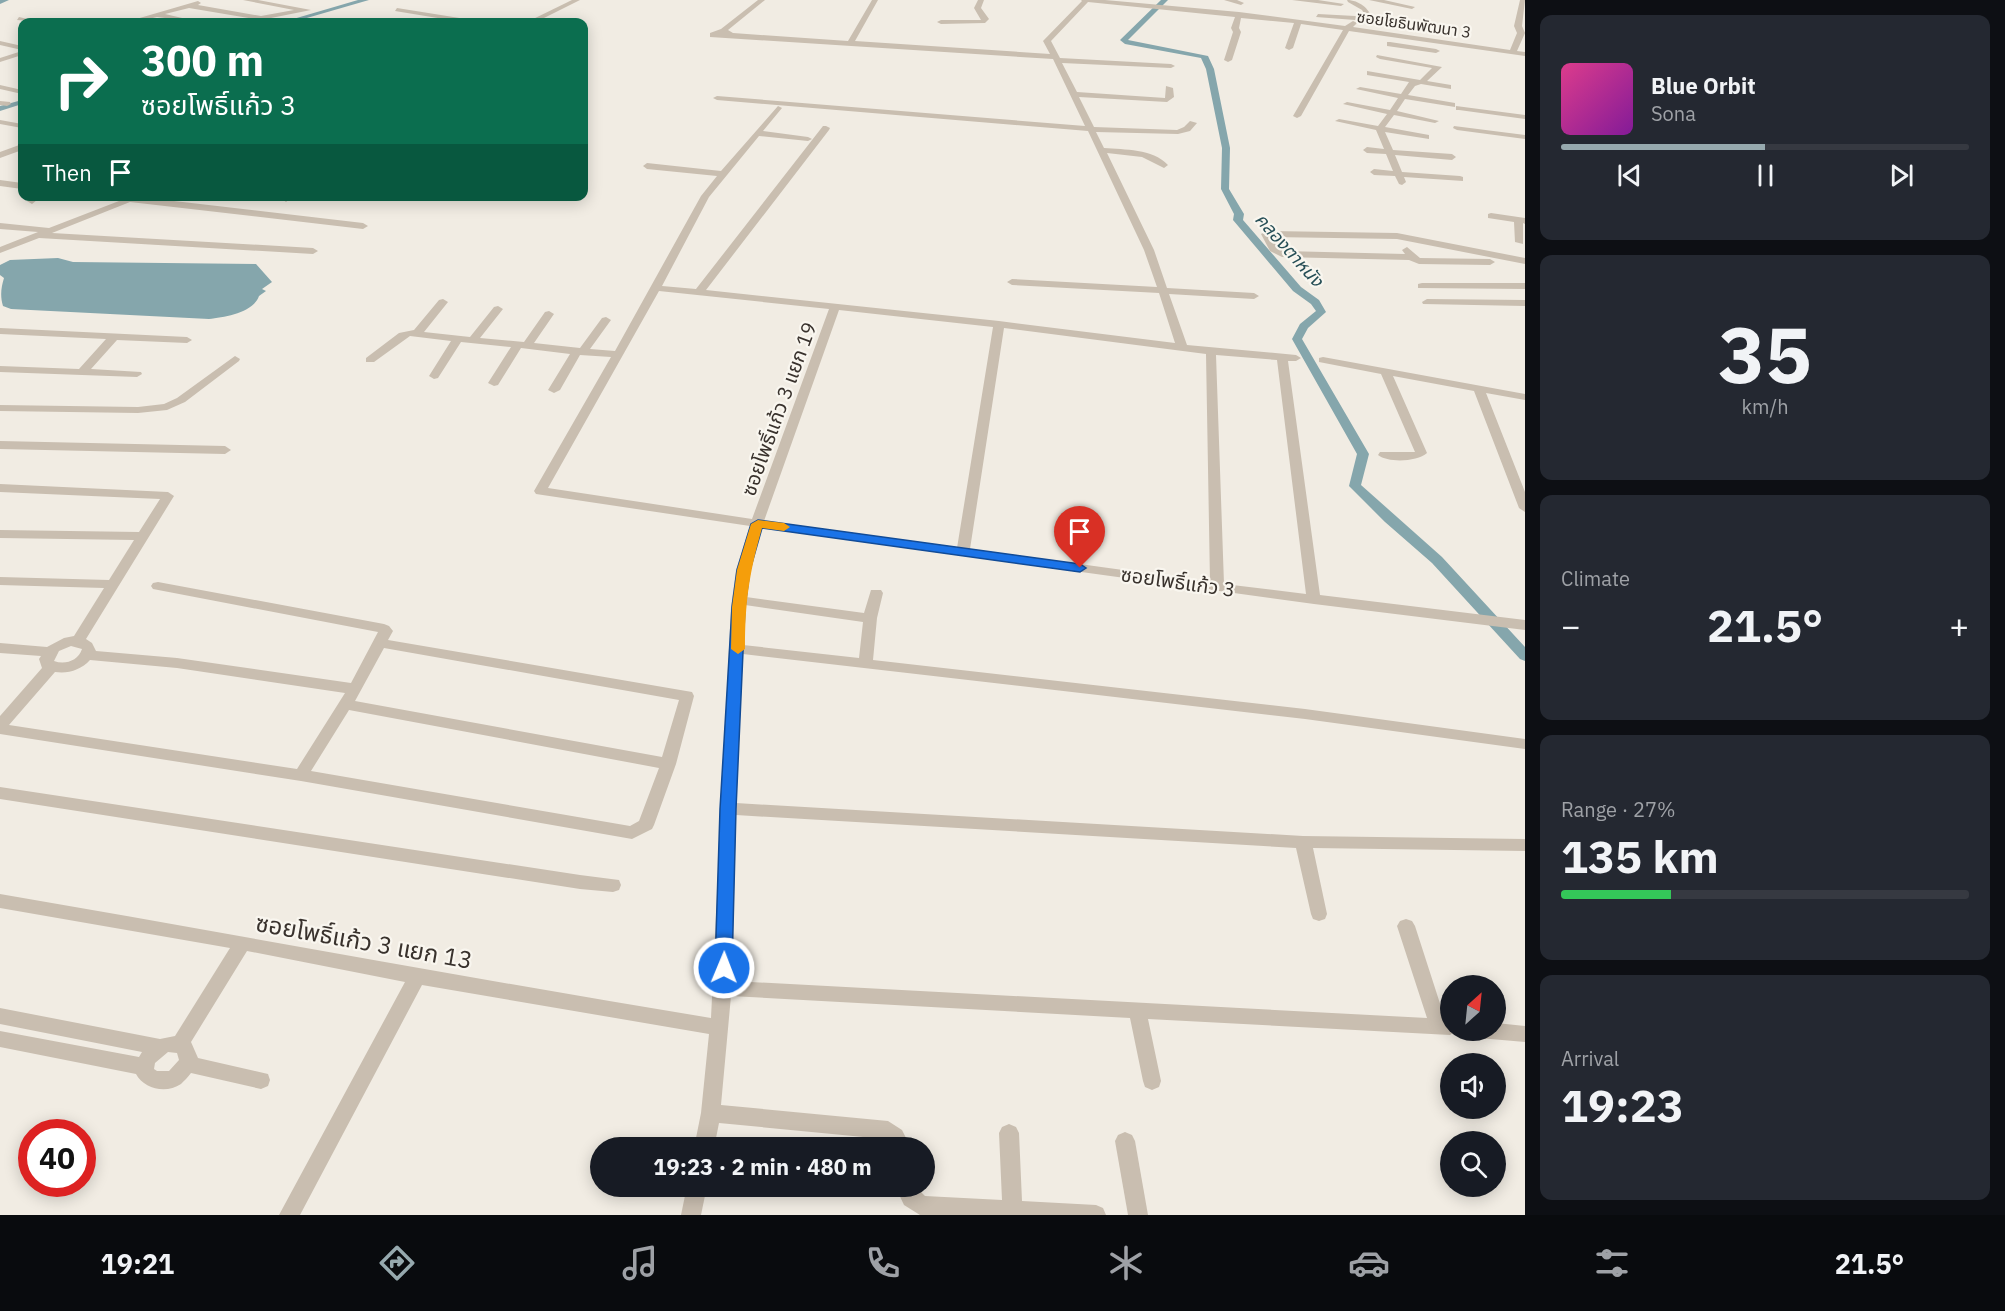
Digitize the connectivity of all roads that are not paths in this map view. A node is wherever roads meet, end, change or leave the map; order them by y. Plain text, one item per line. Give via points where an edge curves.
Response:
1 (209, 0) edge
2 (246, 0) edge
3 (577, 0) edge
4 (587, 0) edge
5 (762, 0) edge
6 (875, 0) edge
7 (981, 0) edge
8 (1086, 0) edge
9 (1295, 0) edge
10 (1351, 0) edge
11 (1372, 0) edge
12 (1523, 0) edge
13 (1337, 1) edge
14 (1126, 2) edge
15 (1223, 2) edge
16 (1241, 3) dead end
17 (190, 6) junction
18 (1412, 7) dead end
19 (1257, 8) dead end
20 (397, 10) dead end
21 (1219, 12) junction
22 (1235, 14) junction
23 (157, 15) junction
24 (145, 18) edge
25 (173, 18) edge
26 (447, 18) edge
27 (539, 18) edge
28 (551, 18) edge
29 (1370, 18) dead end
30 (1298, 21) junction
31 (941, 22) dead end
32 (1356, 24) junction
33 (1347, 28) junction
34 (1437, 41) junction
35 (0, 43) edge
36 (850, 43) junction
37 (1451, 43) junction
38 (1390, 44) dead end
39 (18, 47) edge
40 (1289, 48) dead end
41 (1513, 52) junction
42 (18, 54) edge
43 (1525, 54) edge
44 (1380, 57) dead end
45 (1441, 58) junction
46 (1056, 59) junction
47 (0, 60) edge
48 (1228, 60) dead end
49 (18, 63) edge
50 (0, 65) edge
51 (1172, 66) dead end
52 (1370, 73) dead end
53 (1422, 82) junction
54 (0, 87) edge
55 (1169, 87) dead end
56 (1448, 87) dead end
57 (1360, 89) dead end
58 (18, 91) edge
59 (1073, 94) junction
60 (1401, 96) junction
61 (717, 98) dead end
62 (1347, 104) dead end
63 (778, 108) dead end
64 (1392, 112) junction
65 (1297, 116) dead end
66 (1525, 117) edge
67 (1339, 121) dead end
68 (1436, 121) dead end
69 (0, 122) edge
70 (1193, 123) dead end
71 (18, 125) edge
72 (826, 128) dead end
73 (1457, 128) dead end
74 (1092, 129) junction
75 (1380, 129) junction
76 (758, 132) junction
77 (1426, 137) dead end
78 (1525, 137) edge
79 (808, 139) dead end
80 (18, 148) edge
81 (1100, 150) junction
82 (1367, 150) dead end
83 (1389, 152) junction
84 (0, 155) edge
85 (1452, 157) dead end
86 (1164, 165) dead end
87 (647, 166) dead end
88 (1374, 172) dead end
89 (723, 174) junction
90 (1400, 178) junction
91 (1460, 179) dead end
92 (0, 183) edge
93 (18, 185) edge
94 (124, 201) edge
95 (157, 201) edge
96 (1491, 216) dead end
97 (1521, 220) edge
98 (0, 226) edge
99 (363, 226) dead end
100 (50, 230) junction
101 (37, 235) junction
102 (1397, 236) junction
103 (1520, 242) dead end
104 (273, 244) dead end
105 (1, 249) edge
106 (313, 251) dead end
107 (1412, 257) junction
108 (1525, 261) edge
109 (1490, 262) dead end
110 (1012, 282) dead end
111 (1422, 285) dead end
112 (1525, 286) edge
113 (656, 288) junction
114 (699, 292) junction
115 (1165, 292) junction
116 (1254, 296) dead end
117 (443, 302) dead end
118 (1427, 302) dead end
119 (1525, 303) edge
120 (835, 308) junction
121 (498, 309) dead end
122 (549, 314) dead end
123 (606, 320) dead end
124 (999, 324) junction
125 (0, 331) edge
126 (417, 334) junction
127 (114, 337) junction
128 (458, 338) junction
129 (187, 340) dead end
130 (473, 340) junction
131 (523, 345) junction
132 (1182, 347) junction
133 (1211, 351) junction
134 (582, 352) junction
135 (615, 357) junction
136 (1282, 357) junction
137 (1296, 358) dead end
138 (235, 359) dead end
139 (370, 360) dead end
140 (1323, 360) dead end
141 (0, 369) edge
142 (82, 372) junction
143 (1386, 373) junction
144 (137, 374) dead end
145 (434, 376) dead end
146 (494, 383) dead end
147 (1479, 389) junction
148 (554, 390) dead end
149 (1525, 397) edge
150 (0, 408) edge
151 (0, 445) edge
152 (225, 450) dead end
153 (1384, 455) dead end
154 (0, 488) edge
155 (1525, 508) edge
156 (758, 524) junction
157 (0, 534) edge
158 (142, 536) junction
159 (963, 552) junction
160 (0, 581) edge
161 (112, 584) junction
162 (158, 586) dead end
163 (1217, 587) junction
164 (876, 593) dead end
165 (739, 600) junction
166 (1314, 600) junction
167 (870, 618) junction
168 (1525, 626) edge
169 (78, 641) junction
170 (380, 643) junction
171 (0, 648) edge
172 (738, 649) junction
173 (87, 655) junction
174 (50, 660) junction
175 (865, 664) junction
176 (355, 689) junction
177 (345, 704) junction
178 (0, 727) edge
179 (1525, 744) edge
180 (668, 764) junction
181 (301, 775) junction
182 (0, 793) edge
183 (728, 809) junction
184 (1303, 842) junction
185 (1525, 844) edge
186 (613, 885) dead end
187 (0, 901) edge
188 (1319, 914) dead end
189 (1406, 926) dead end
190 (242, 944) junction
191 (418, 975) junction
192 (723, 988) junction
193 (1137, 1009) junction
194 (1440, 1015) edge
195 (0, 1016) edge
196 (1440, 1026) edge
197 (720, 1028) junction
198 (1506, 1032) edge
199 (1525, 1034) edge
200 (0, 1039) edge
201 (180, 1044) junction
202 (160, 1047) junction
203 (188, 1064) junction
204 (145, 1067) junction
205 (261, 1080) dead end
206 (1152, 1081) dead end
207 (711, 1113) junction
208 (1009, 1133) dead end
209 (706, 1137) edge
210 (896, 1137) edge
211 (1125, 1141) dead end
212 (695, 1197) edge
213 (911, 1197) edge
214 (1012, 1211) junction
215 (289, 1215) edge
216 (691, 1215) edge
217 (1096, 1215) edge
218 (1138, 1215) edge

1 - 17 street
2 - 17 street via 311,11 261,18
3 - 27 street
4 - 28 street
5 - 36 street via 726,33
6 - 36 street
7 - 31 street via 977,8 986,19 983,22
8 - 14 street, ซอยโยธินพัฒนา 3
8 - 46 street via 1047,41
9 - 13 street
10 - 13 street
10 - 29 street
11 - 18 street
12 - 41 street via 1518,26 1521,33
13 - 32 street via 1351,11
14 - 21 street, ซอยโยธินพัฒนา 3
15 - 16 street
15 - 21 street
15 - 22 street via 1234,8
17 - 23 street
19 - 32 street
20 - 26 street
21 - 22 street, ซอยโยธินพัฒนา 3
22 - 30 street, ซอยโยธินพัฒนา 3
22 - 48 street via 1237,32
23 - 24 street
23 - 25 street
30 - 33 street, ซอยโยธินพัฒนา 3
30 - 40 street
32 - 33 street, ซอยโยธินพัฒนา 3
32 - 34 street, ซอยโยธินพัฒนา 3
33 - 65 street
34 - 37 street, ซอยโยธินพัฒนา 3
34 - 45 street via 1434,49
35 - 39 street
36 - 46 street
37 - 41 street, ซอยโยธินพัฒนา 3
37 - 45 street
38 - 45 street
41 - 43 street, ซอยโยธินพัฒนา 3
42 - 47 street
44 - 45 street
45 - 53 street
46 - 51 street
46 - 59 street
49 - 50 street
52 - 53 street
53 - 56 street
53 - 60 street via 1412,84
54 - 58 street
55 - 59 street via 1169,100
57 - 60 street
59 - 74 street
60 - 64 street
60 - 66 street
61 - 74 street
62 - 64 street
63 - 76 street
64 - 68 street
64 - 75 street
67 - 75 street
69 - 71 street
70 - 74 street via 1178,132
72 - 114 street
73 - 78 street
74 - 81 street
75 - 77 street
75 - 83 street
76 - 79 street
76 - 89 street
80 - 84 street
81 - 86 street via 1144,156
81 - 115 street
82 - 83 street
83 - 85 street
83 - 90 street
87 - 89 street
88 - 90 street
89 - 113 street via 705,196
90 - 91 street
92 - 93 street
94 - 100 street
95 - 99 street
96 - 97 street
97 - 103 street
98 - 100 street
100 - 101 street
100 - 104 street
101 - 105 street
101 - 106 street
102 - 107 street
102 - 107 street via 1266,234 1273,249 1282,254
102 - 108 street
107 - 109 street via 1424,262
110 - 115 street
111 - 112 street
113 - 114 street
113 - 135 street
114 - 120 street
115 - 116 street
115 - 132 street
117 - 126 street
118 - 119 street
120 - 124 street
120 - 156 street, ซอยโพธิ์แก้ว 3 แยก 19
121 - 130 street
122 - 131 street
123 - 134 street
124 - 132 street
124 - 159 street
125 - 127 street
126 - 128 street
126 - 139 street via 403,335
127 - 129 street
127 - 142 street
128 - 130 street
128 - 145 street
130 - 131 street
131 - 134 street
131 - 146 street
132 - 133 street
133 - 136 street
133 - 163 street
134 - 135 street via 592,358
134 - 148 street
135 - 156 street, ซอยโพธิ์แก้ว 3 via 540,491
136 - 137 street
136 - 166 street
138 - 150 street via 167,407
140 - 143 street
141 - 142 street
142 - 144 street
143 - 147 street
143 - 153 street via 1421,453
147 - 149 street
147 - 155 street
151 - 152 street
154 - 158 street via 167,495
156 - 159 street, ซอยโพธิ์แก้ว 3
156 - 165 street via 743,570
157 - 158 street
158 - 161 street
159 - 163 street, ซอยโพธิ์แก้ว 3
160 - 161 street
161 - 169 street
162 - 170 street via 380,628 386,631
163 - 166 street, ซอยโพธิ์แก้ว 3
164 - 167 street
165 - 167 street
165 - 172 street
166 - 168 street, ซอยโพธิ์แก้ว 3
167 - 175 street
169 - 173 street via 87,646
169 - 174 street via 62,644
170 - 176 street
170 - 180 street via 685,695 688,699
171 - 174 street
172 - 175 street
172 - 183 street
173 - 174 street via 69,667
173 - 176 street via 177,663
174 - 178 street
175 - 179 street via 1305,714
176 - 177 street
177 - 180 street
177 - 181 street
178 - 181 street
180 - 181 street via 646,825 632,833
182 - 186 street
183 - 184 street
183 - 192 street
184 - 185 street
184 - 188 street
187 - 190 street, ซอยโพธิ์แก้ว 3 แยก 13
189 - 194 street
190 - 191 street, ซอยโพธิ์แก้ว 3 แยก 13
190 - 201 street
191 - 197 street, ซอยโพธิ์แก้ว 3 แยก 13
191 - 215 street
192 - 193 street
192 - 197 street
193 - 196 street
193 - 206 street
195 - 202 street
197 - 207 street
198 - 199 street
200 - 204 street
201 - 202 street
201 - 203 street via 188,1052
202 - 204 street
203 - 204 street via 179,1075 159,1081 148,1077
203 - 205 street
207 - 209 street
207 - 210 street via 888,1130
208 - 214 street
211 - 218 street
212 - 216 street
213 - 214 street via 922,1206
214 - 217 street

